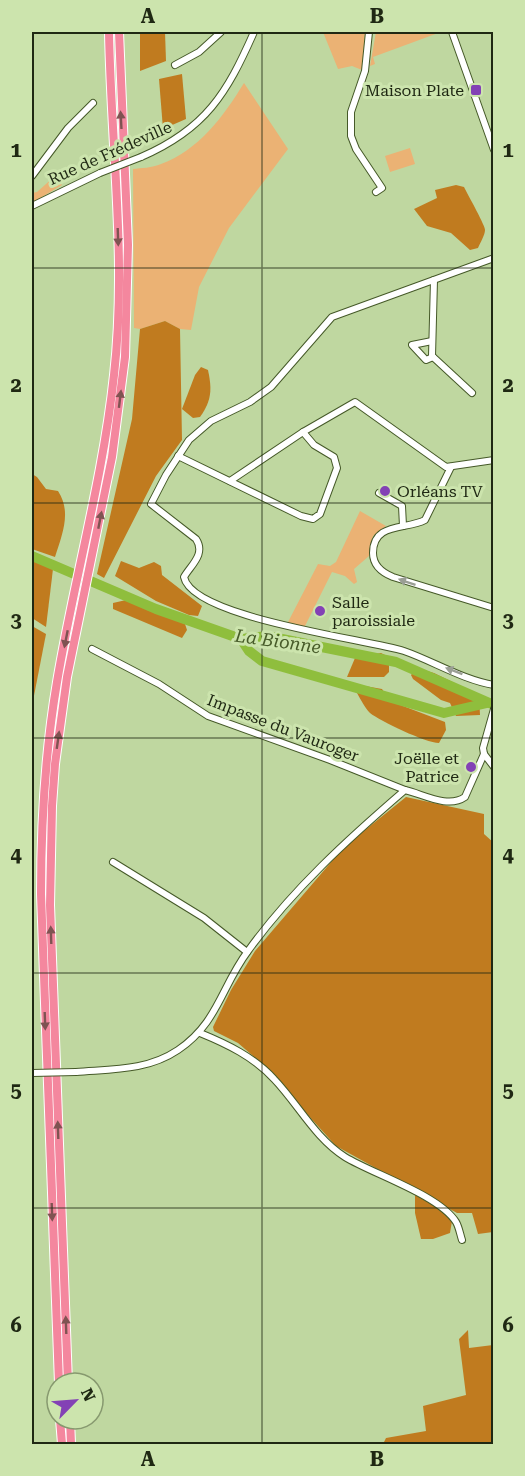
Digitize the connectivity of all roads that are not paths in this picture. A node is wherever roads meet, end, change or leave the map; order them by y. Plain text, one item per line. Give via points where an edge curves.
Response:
1 (109, 32) edge
2 (118, 32) edge
3 (221, 32) edge
4 (254, 32) edge
5 (369, 32) edge
6 (452, 32) edge
7 (175, 65) dead end
8 (93, 103) dead end
9 (494, 150) edge
10 (32, 176) edge
11 (376, 192) dead end
12 (32, 206) edge
13 (494, 258) edge
14 (434, 280) junction
15 (432, 341) junction
16 (433, 357) junction
17 (472, 393) dead end
18 (303, 432) junction
19 (107, 456) junction
20 (178, 456) junction
21 (494, 460) edge
22 (451, 467) junction
23 (230, 481) junction
24 (379, 493) dead end
25 (403, 526) junction
26 (82, 583) junction
27 (494, 608) edge
28 (92, 649) dead end
29 (494, 685) edge
30 (493, 710) edge
31 (484, 754) junction
32 (494, 767) edge
33 (405, 790) junction
34 (113, 862) dead end
35 (247, 952) junction
36 (200, 1033) junction
37 (32, 1073) edge
38 (462, 1240) dead end
39 (59, 1371) edge
40 (69, 1371) edge

1 -> 19 highway via 119,294
19 -> 2 highway via 125,357 128,289
3 - 7 street via 199,52
4 - 12 street, Rue de Frédeville, bridge via 234,77 215,106 177,140
5 - 11 street via 365,71 350,125 356,149 382,188
6 - 9 street
8 - 10 street
13 - 14 street
14 - 15 street
14 - 20 street via 332,317 272,387 201,428
15 - 16 street
15 - 16 street via 412,345 426,360
16 - 17 street
18 - 22 street via 355,402
18 - 23 street
18 - 23 street via 314,446 334,457 337,464 316,518 308,519
19 - 26 highway
20 - 23 street
29 -> 20 street via 415,656 273,623 221,605 189,587 184,578 199,555 200,545 151,504
21 - 22 street
22 - 25 street via 425,520
24 - 25 street via 402,506
27 -> 25 street via 393,578 378,568 373,554 377,539 389,528
26 -> 39 highway via 51,722 41,833
40 -> 26 highway via 50,854 60,720
28 - 33 street, Impasse du Vauroger via 159,684 208,716
30 - 31 street
31 - 32 street
31 - 33 street, Impasse du Vauroger via 461,800 443,801
33 - 35 street via 341,844
34 - 35 street via 204,918
35 - 36 street
36 - 37 street, bridge via 167,1057 146,1066
36 - 38 street via 225,1043 259,1065 324,1139 346,1157 416,1192 448,1213

